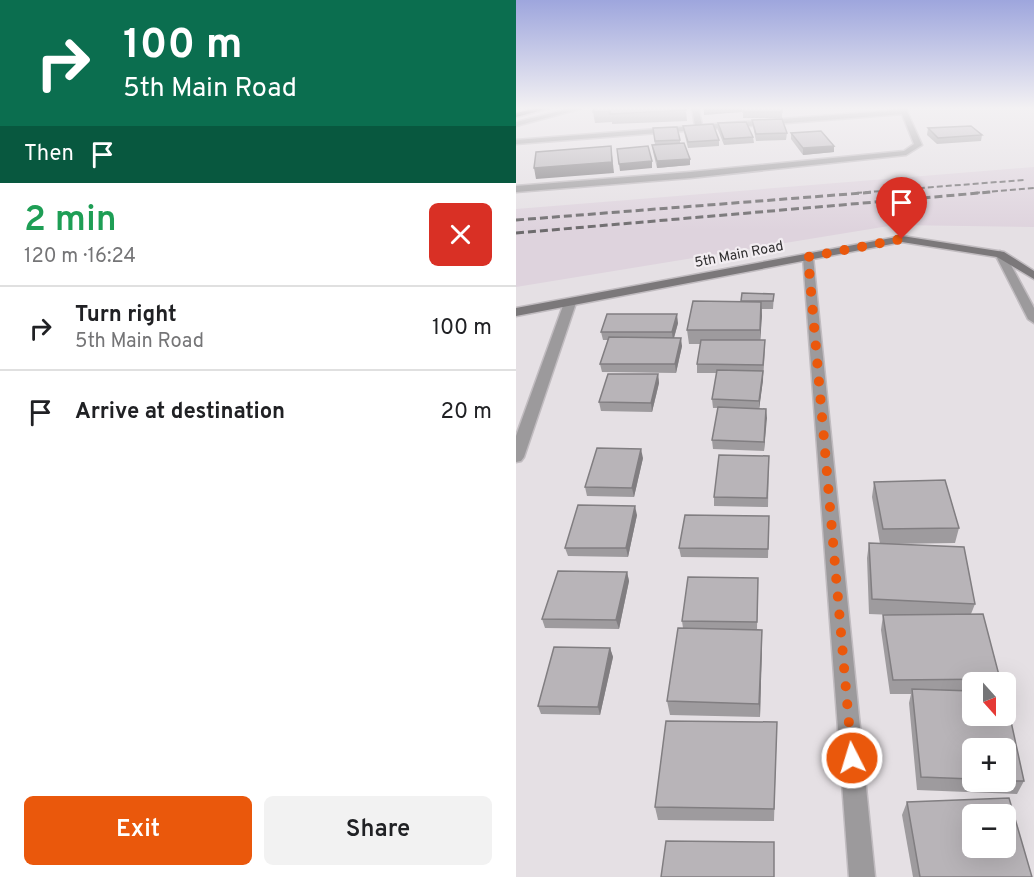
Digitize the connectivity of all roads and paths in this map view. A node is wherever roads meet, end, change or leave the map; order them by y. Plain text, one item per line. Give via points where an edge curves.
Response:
1 (915, 148) edge
2 (516, 189) edge
3 (1000, 254) junction
4 (808, 257) junction
5 (1034, 276) edge
6 (570, 303) junction
7 (516, 312) edge
8 (1034, 318) edge
9 (516, 457) edge
10 (862, 877) edge

1 - 2 street via 906,153
3 - 4 street, 5th Main Road via 902,239
3 - 5 street, 5th Main Road
3 - 8 street
4 - 6 street, 5th Main Road
4 - 10 street
6 - 7 street, 5th Main Road
6 - 9 street

